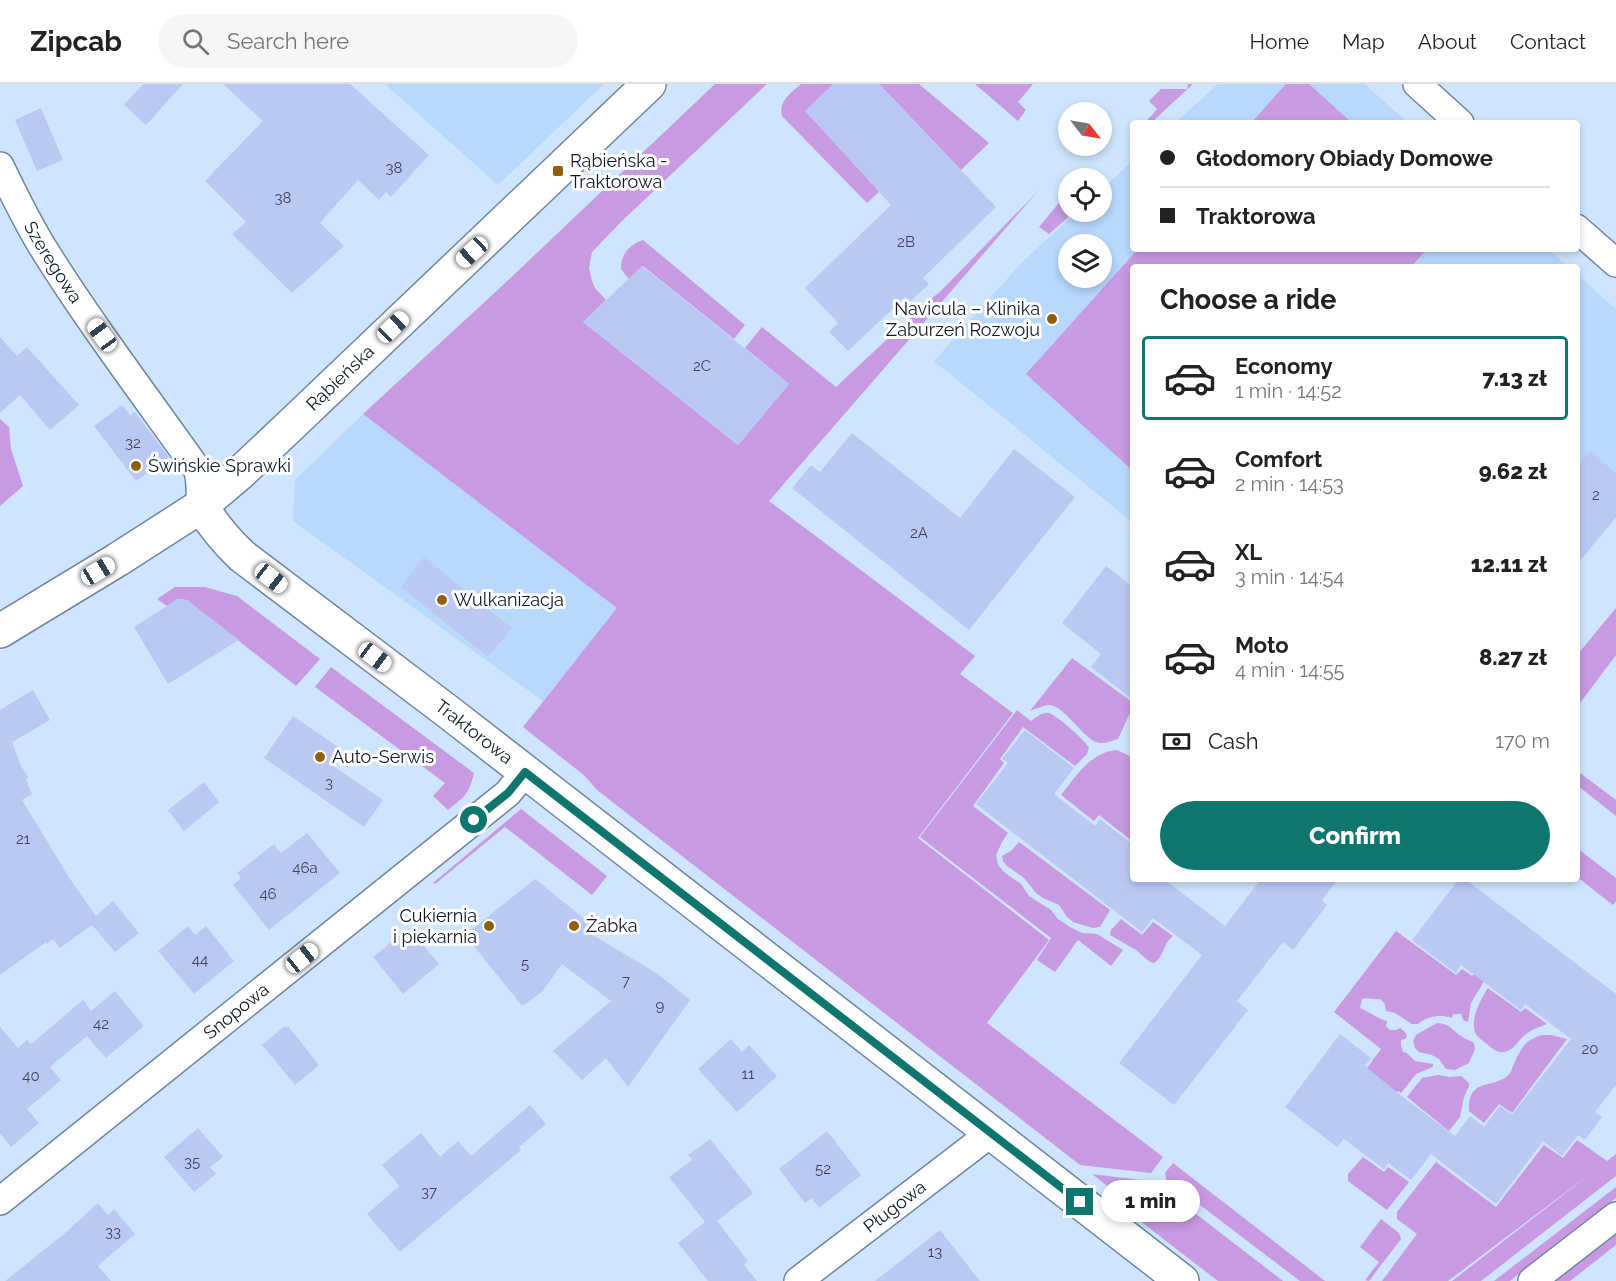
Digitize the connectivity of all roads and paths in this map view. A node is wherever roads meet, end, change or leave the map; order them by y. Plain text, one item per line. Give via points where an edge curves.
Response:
1 (649, 84) edge
2 (1416, 84) edge
3 (1457, 120) edge
4 (0, 166) edge
5 (1580, 232) edge
6 (1616, 263) edge
7 (201, 506) junction
8 (0, 631) edge
9 (525, 772) junction
10 (991, 1133) junction
11 (0, 1201) edge
12 (1616, 1216) edge
13 (798, 1281) edge
14 (1182, 1281) edge
15 (1532, 1281) edge

1 - 7 main road, Rąbieńska
2 - 3 street
4 - 7 street, Szeregowa via 28,221 89,318 197,469
5 - 6 street
7 - 8 main road, Rąbieńska
7 - 9 main road, Traktorowa via 242,556
9 - 10 main road, Traktorowa
9 - 11 street, Snopowa via 508,793
10 - 13 street, Pługowa
10 - 14 main road, Traktorowa
12 - 15 street

